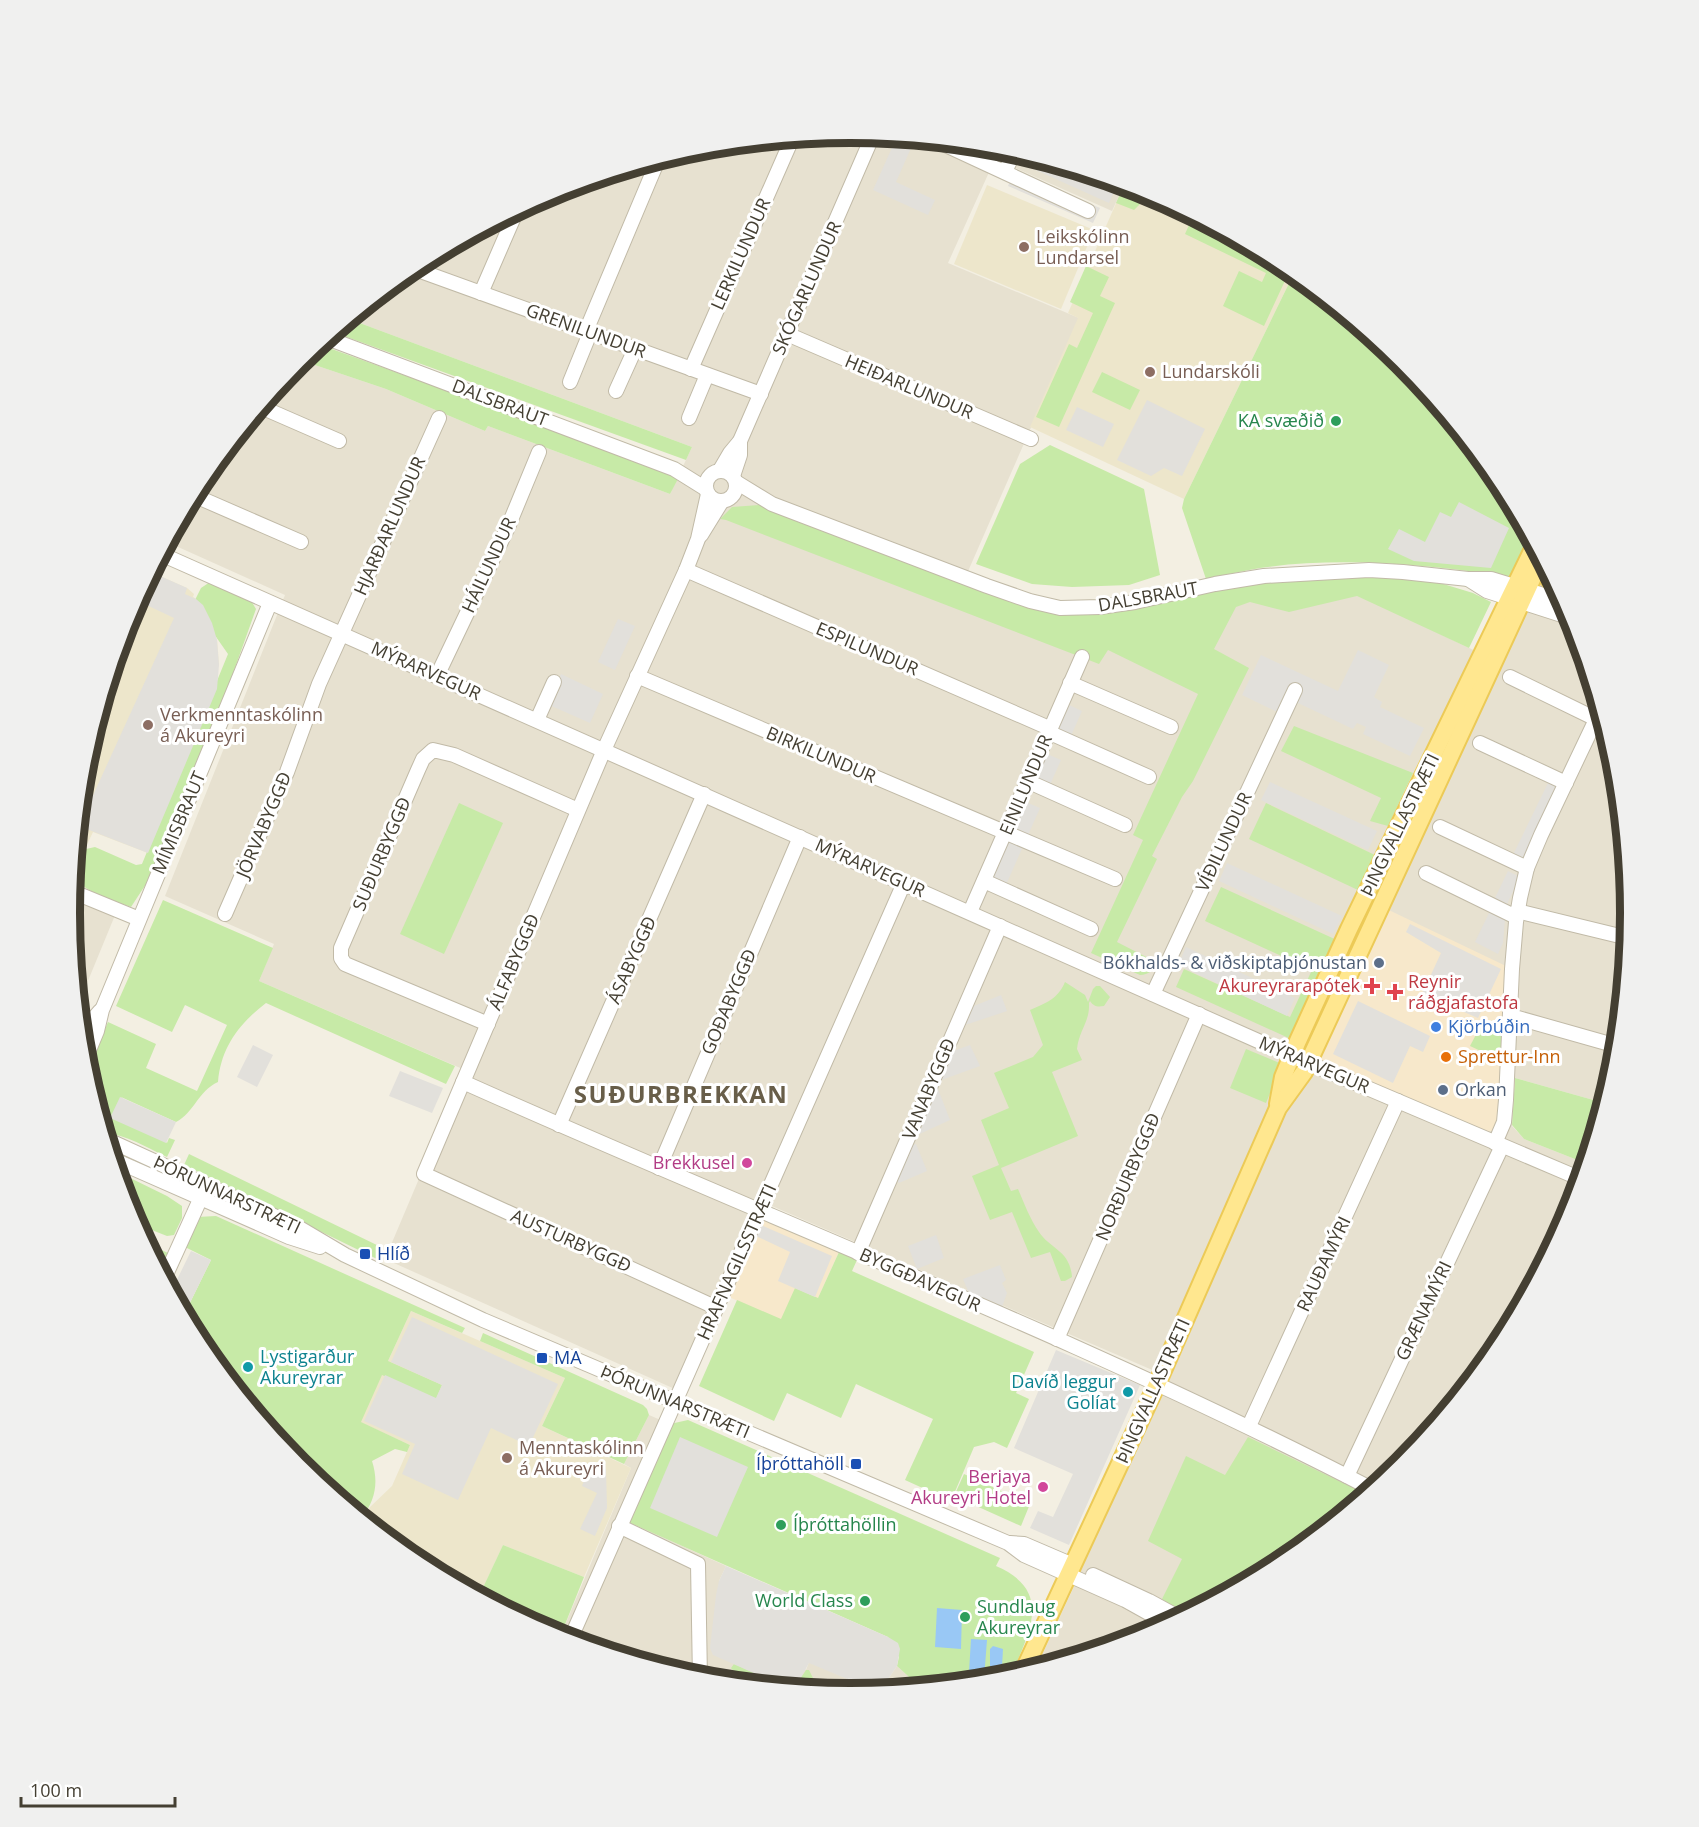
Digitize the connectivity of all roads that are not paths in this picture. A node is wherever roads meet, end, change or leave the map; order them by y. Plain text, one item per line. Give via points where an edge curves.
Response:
1 (869, 144) edge
2 (789, 146) edge
3 (960, 152) edge
4 (1010, 160) edge
5 (654, 169) edge
6 (1005, 172) junction
7 (1088, 211) dead end
8 (513, 221) edge
9 (423, 272) edge
10 (481, 293) junction
11 (588, 332) junction
12 (788, 334) junction
13 (335, 341) edge
14 (635, 349) junction
15 (691, 369) junction
16 (707, 375) junction
17 (570, 382) dead end
18 (616, 392) dead end
19 (761, 394) junction
20 (268, 409) edge
21 (439, 418) dead end
22 (689, 418) dead end
23 (1031, 439) dead end
24 (339, 441) dead end
25 (539, 452) dead end
26 (674, 469) junction
27 (725, 475) junction
28 (707, 492) junction
29 (201, 499) edge
30 (724, 501) junction
31 (772, 504) junction
32 (698, 539) junction
33 (300, 543) dead end
34 (1531, 556) edge
35 (168, 557) edge
36 (1537, 567) edge
37 (686, 570) junction
38 (1519, 595) junction
39 (1552, 600) edge
40 (270, 603) junction
41 (1558, 612) edge
42 (341, 634) junction
43 (1082, 657) dead end
44 (437, 676) junction
45 (637, 676) junction
46 (1510, 676) dead end
47 (554, 682) dead end
48 (1070, 683) junction
49 (1295, 690) dead end
50 (1592, 712) edge
51 (537, 720) junction
52 (1595, 723) edge
53 (1171, 727) dead end
54 (1049, 730) junction
55 (1480, 743) dead end
56 (604, 750) junction
57 (1149, 777) dead end
58 (1027, 781) junction
59 (1566, 783) junction
60 (704, 794) junction
61 (578, 810) junction
62 (1125, 825) dead end
63 (1440, 827) dead end
64 (1005, 834) junction
65 (800, 837) junction
66 (1527, 868) junction
67 (1426, 873) dead end
68 (1115, 879) dead end
69 (984, 881) junction
70 (904, 883) junction
71 (80, 895) edge
72 (970, 912) junction
73 (225, 914) dead end
74 (1517, 914) junction
75 (139, 919) junction
76 (1000, 926) junction
77 (1091, 928) dead end
78 (1619, 936) edge
79 (1153, 994) junction
80 (102, 1010) junction
81 (1198, 1014) junction
82 (1511, 1016) junction
83 (488, 1024) junction
84 (88, 1025) edge
85 (1608, 1044) edge
86 (91, 1045) edge
87 (1292, 1056) junction
88 (1308, 1063) junction
89 (463, 1082) junction
90 (1398, 1101) junction
91 (1278, 1108) junction
92 (559, 1125) junction
93 (115, 1143) edge
94 (1498, 1144) junction
95 (121, 1163) edge
96 (659, 1167) junction
97 (424, 1174) joint
98 (1573, 1176) edge
99 (207, 1185) junction
100 (200, 1199) junction
101 (760, 1210) junction
102 (858, 1253) junction
103 (345, 1255) junction
104 (168, 1270) edge
105 (717, 1308) junction
106 (1058, 1339) junction
107 (1157, 1384) junction
108 (674, 1402) junction
109 (1249, 1426) junction
110 (1347, 1476) junction
111 (1365, 1485) edge
112 (619, 1526) junction
113 (1071, 1569) junction
114 (1171, 1613) edge
115 (1158, 1619) edge
116 (573, 1632) edge
117 (1031, 1661) edge
118 (700, 1669) edge

1 - 12 street, SKÓGARLUNDUR
2 - 15 street, LERKILUNDUR
3 - 6 street
4 - 6 street
5 - 11 street
6 - 7 street
8 - 10 street
9 - 10 street, GRENILUNDUR
10 - 11 street, GRENILUNDUR
11 - 14 street, GRENILUNDUR
11 - 17 street
12 - 19 street, SKÓGARLUNDUR
12 - 23 street, HEIÐARLUNDUR
13 - 26 street, DALSBRAUT
14 - 15 street, GRENILUNDUR
14 - 18 street
15 - 16 street, GRENILUNDUR
16 - 19 street, GRENILUNDUR
16 - 22 street
19 - 27 street, SKÓGARLUNDUR via 740,441 740,455
20 - 24 street
21 - 42 street, HJARÐARLUNDUR
25 - 44 street, HÁILUNDUR
26 - 27 street, DALSBRAUT
26 - 28 street, DALSBRAUT
27 - 28 street via 707,480
27 - 30 street via 733,495
27 - 31 street, DALSBRAUT
28 - 30 street via 714,500
28 - 32 street
29 - 33 street
30 - 31 street, DALSBRAUT
30 - 32 street
31 - 38 street, DALSBRAUT via 987,586 1060,608 1135,602 1264,576 1369,570 1491,579
32 - 37 street
34 - 38 main road, ÞINGVALLASTRÆTI
35 - 40 street, MÝRARVEGUR
36 - 38 main road, ÞINGVALLASTRÆTI
37 - 45 street
37 - 54 street, ESPILUNDUR
38 - 39 street, DALSBRAUT
38 - 41 street, DALSBRAUT
38 - 87 main road, ÞINGVALLASTRÆTI via 1354,918
38 - 88 main road, ÞINGVALLASTRÆTI
40 - 42 street, MÝRARVEGUR
40 - 75 street, MÍMISBRAUT
42 - 44 street, MÝRARVEGUR
42 - 73 street, JÖRVABYGGÐ
43 - 48 street, EINILUNDUR
44 - 51 street, MÝRARVEGUR
45 - 56 street
45 - 64 street, BIRKILUNDUR
46 - 50 street
47 - 51 street
48 - 53 street
48 - 54 street, EINILUNDUR
49 - 79 street, VÍÐILUNDUR
51 - 56 street, MÝRARVEGUR
52 - 59 street, GRÆNAMÝRI
54 - 57 street, ESPILUNDUR
54 - 58 street, EINILUNDUR
55 - 59 street
56 - 60 street, MÝRARVEGUR
56 - 61 street, ÁLFABYGGÐ
58 - 62 street
58 - 64 street, EINILUNDUR
59 - 66 street, GRÆNAMÝRI
60 - 65 street, MÝRARVEGUR
60 - 92 street, ÁSABYGGÐ
61 - 83 street, ÁLFABYGGÐ
61 - 83 street, SUÐURBYGGÐ via 454,755 429,752 341,948 345,964
63 - 66 street
64 - 68 street, BIRKILUNDUR
64 - 69 street, EINILUNDUR
65 - 70 street, MÝRARVEGUR
65 - 96 street, GOÐABYGGÐ
66 - 74 street, GRÆNAMÝRI
67 - 74 street
69 - 72 street, EINILUNDUR
69 - 77 street
70 - 72 street, MÝRARVEGUR
70 - 101 street, HRAFNAGILSSTRÆTI
71 - 75 street
72 - 76 street, MÝRARVEGUR
74 - 78 street
74 - 82 street, GRÆNAMÝRI
75 - 80 street, MÍMISBRAUT
76 - 79 street, MÝRARVEGUR
76 - 102 street, VANABYGGÐ
79 - 81 street, MÝRARVEGUR
80 - 84 street, MÍMISBRAUT
80 - 86 street, MÍMISBRAUT
81 - 87 street, MÝRARVEGUR
81 - 106 street, NORÐURBYGGÐ
82 - 85 street
82 - 94 street, GRÆNAMÝRI via 1504,1122
83 - 89 street, ÁLFABYGGÐ
87 - 88 street, MÝRARVEGUR
87 - 91 main road, ÞINGVALLASTRÆTI via 1283,1077
88 - 90 street, MÝRARVEGUR
88 - 91 main road, ÞINGVALLASTRÆTI
89 - 92 street, BYGGÐAVEGUR
89 - 97 street, ÁLFABYGGÐ
90 - 94 street, MÝRARVEGUR
90 - 109 street, RAUÐAMÝRI
91 - 107 main road, ÞINGVALLASTRÆTI
92 - 96 street, BYGGÐAVEGUR
93 - 99 street, ÞÓRUNNARSTRÆTI
94 - 98 street, MÝRARVEGUR
94 - 110 street, GRÆNAMÝRI
95 - 100 street, ÞÓRUNNARSTRÆTI
96 - 101 street, BYGGÐAVEGUR
97 - 105 street, AUSTURBYGGÐ
99 - 100 street
99 - 103 street, ÞÓRUNNARSTRÆTI
100 - 103 street, ÞÓRUNNARSTRÆTI via 289,1237
100 - 104 street
101 - 102 street, BYGGÐAVEGUR
101 - 105 street, HRAFNAGILSSTRÆTI
102 - 106 street, BYGGÐAVEGUR
103 - 108 street, ÞÓRUNNARSTRÆTI via 483,1320
105 - 108 street, HRAFNAGILSSTRÆTI
106 - 107 street, BYGGÐAVEGUR
107 - 109 street, BYGGÐAVEGUR
107 - 113 main road, ÞINGVALLASTRÆTI
108 - 112 street, HRAFNAGILSSTRÆTI
108 - 113 street, ÞÓRUNNARSTRÆTI via 1008,1543 1024,1555
109 - 110 street, BYGGÐAVEGUR
110 - 111 street, BYGGÐAVEGUR
112 - 116 street, HRAFNAGILSSTRÆTI
112 - 118 street via 698,1564
113 - 114 street, ÞÓRUNNARSTRÆTI
113 - 115 street, ÞÓRUNNARSTRÆTI
113 - 117 main road, ÞINGVALLASTRÆTI

